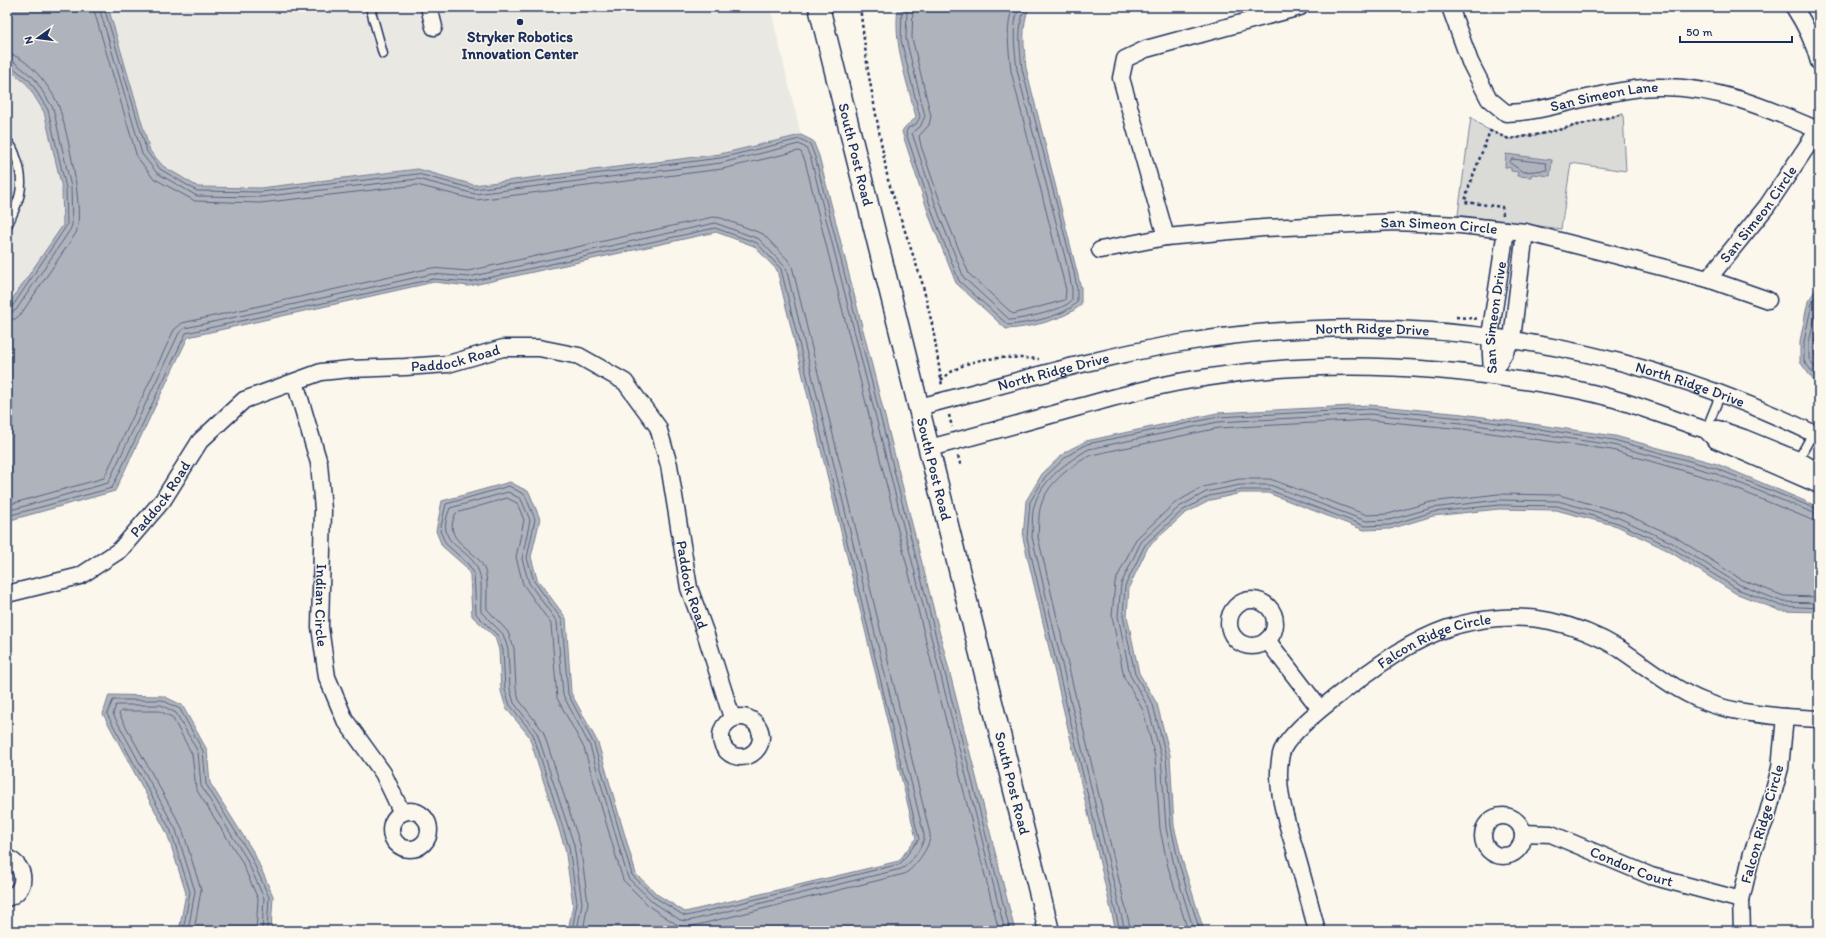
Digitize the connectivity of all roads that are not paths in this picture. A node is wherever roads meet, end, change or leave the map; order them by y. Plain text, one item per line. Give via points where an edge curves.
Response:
1 (370, 7) edge
2 (429, 7) edge
3 (820, 7) edge
4 (1300, 7) edge
5 (1450, 7) edge
6 (1794, 7) edge
7 (434, 27) dead end
8 (383, 54) dead end
9 (1819, 62) edge
10 (1819, 128) edge
11 (7, 140) edge
12 (1507, 223) junction
13 (7, 226) edge
14 (1526, 232) junction
15 (1166, 237) junction
16 (1100, 250) dead end
17 (1708, 279) junction
18 (1768, 300) dead end
19 (1490, 336) junction
20 (1512, 338) junction
21 (1492, 375) junction
22 (295, 382) junction
23 (1720, 393) junction
24 (919, 407) junction
25 (1706, 430) junction
26 (1816, 434) edge
27 (929, 448) junction
28 (1798, 460) junction
29 (1819, 472) edge
30 (1819, 485) edge
31 (7, 594) edge
32 (1267, 640) dead end
33 (1320, 709) junction
34 (1785, 717) junction
35 (732, 718) dead end
36 (1819, 719) edge
37 (402, 813) dead end
38 (1523, 833) dead end
39 (7, 858) edge
40 (7, 898) edge
41 (1741, 900) junction
42 (1049, 931) edge
43 (1317, 931) edge
44 (1742, 931) edge

1 - 8 lane
2 - 7 street
3 - 24 street, South Post Road
4 - 15 street via 1146,49 1125,60 1121,78
5 - 10 street, San Simeon Lane via 1470,62 1489,99 1506,113 1529,112 1600,95 1634,90 1657,87 1687,88 1716,92 1766,107
6 - 9 street via 1815,46
10 - 17 street, San Simeon Circle via 1767,206
11 - 13 lane via 16,155 22,184 20,198
12 - 14 street, San Simeon Circle
12 - 15 street, San Simeon Circle via 1460,225 1396,222 1263,228
12 - 19 street, San Simeon Drive
14 - 17 street, San Simeon Circle
14 - 20 street, San Simeon Drive
15 - 16 street, San Simeon Circle
17 - 18 street, San Simeon Circle
19 - 20 street, North Ridge Drive
19 - 21 street, San Simeon Drive
19 - 24 street, North Ridge Drive via 1400,329 1345,328 1236,335 1134,352
20 - 21 street, San Simeon Drive
20 - 23 street, North Ridge Drive via 1617,360
21 - 25 street via 1559,386 1610,398
21 - 27 street via 1367,366 1252,371 1151,388
22 - 31 street, Paddock Road via 244,400 200,441 163,500 120,550 80,576
22 - 35 street, Paddock Road via 321,372 448,364 503,348 539,348 579,356 625,382 658,427 669,465 689,588
22 - 37 street, Indian Circle via 319,463 323,510 320,627 327,678 345,720 383,773
23 - 25 lane
23 - 26 street, North Ridge Drive
24 - 27 street, South Post Road
25 - 28 street via 1718,429
25 - 30 street via 1716,440
26 - 28 lane
27 - 42 street, South Post Road
28 - 29 street
32 - 33 street
33 - 34 street, Falcon Ridge Circle via 1397,653 1422,640 1448,628 1477,620 1517,618 1549,621 1587,632 1618,648 1664,680 1703,701 1739,712
33 - 43 street, Falcon Ridge Circle via 1282,751 1278,772 1280,797
34 - 36 street, Falcon Ridge Circle
34 - 41 street, Falcon Ridge Circle via 1780,768 1752,853
38 - 41 street, Condor Court via 1551,834 1651,876
39 - 40 street via 20,867 23,882 15,895
41 - 44 street, Falcon Ridge Circle

